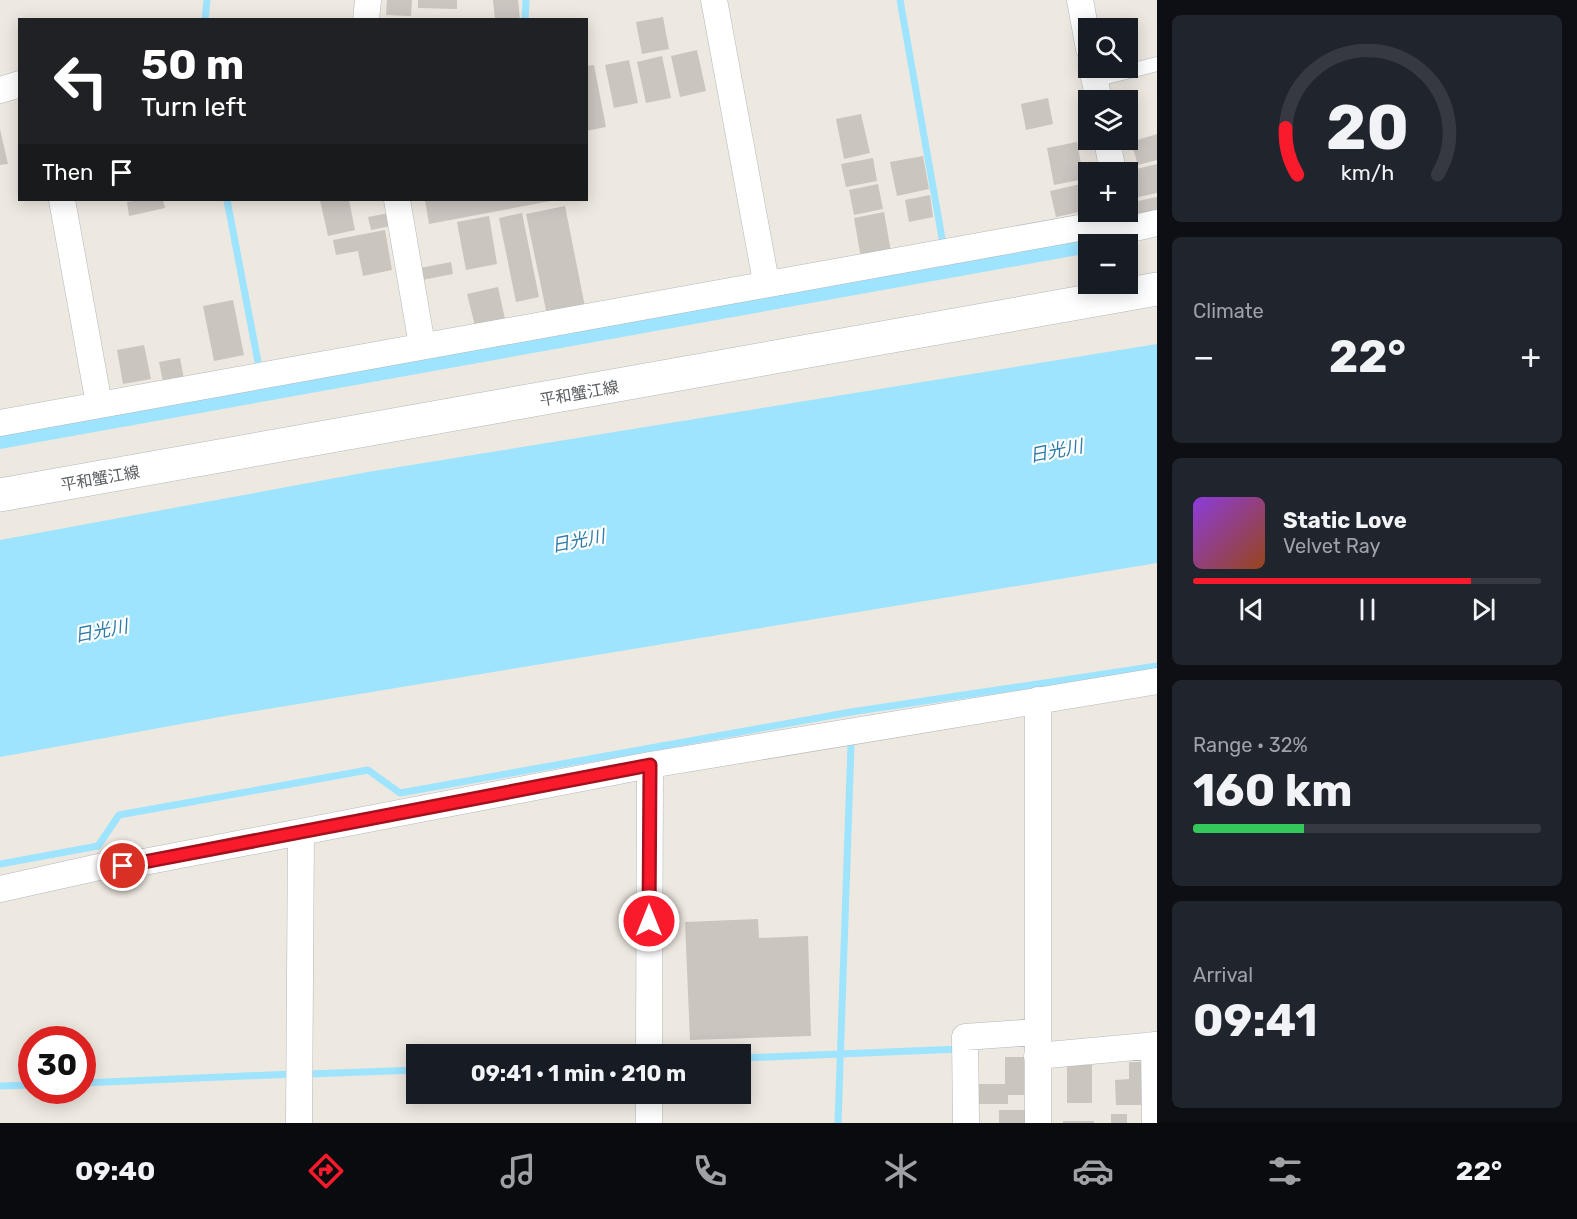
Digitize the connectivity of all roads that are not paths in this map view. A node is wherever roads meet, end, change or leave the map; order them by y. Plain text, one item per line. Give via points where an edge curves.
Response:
1 (368, 0) edge
2 (714, 0) edge
3 (1080, 0) edge
4 (366, 18) edge
5 (1083, 18) edge
6 (1157, 64) edge
7 (1095, 83) edge
8 (18, 85) edge
9 (0, 90) edge
10 (62, 201) edge
11 (396, 201) edge
12 (1090, 222) edge
13 (1128, 222) edge
14 (1157, 223) edge
15 (766, 282) junction
16 (1157, 289) edge
17 (422, 345) junction
18 (99, 404) junction
19 (0, 423) edge
20 (0, 495) edge
21 (1157, 681) edge
22 (1038, 700) junction
23 (650, 765) junction
24 (301, 832) junction
25 (0, 889) edge
26 (649, 1044) edge
27 (1036, 1044) junction
28 (1155, 1045) edge
29 (649, 1104) edge
30 (300, 1123) edge
31 (649, 1123) edge
32 (966, 1123) edge
33 (1038, 1123) edge
34 (1155, 1123) edge

1 - 4 street
2 - 15 street
3 - 5 street
6 - 7 lane
8 - 9 street
10 - 18 street
11 - 17 street
12 - 15 street
13 - 14 street via 1135,228
15 - 17 street via 593,317
16 - 20 main road, 平和蟹江線
17 - 18 street
18 - 19 street
21 - 22 street
22 - 23 street
22 - 27 street
23 - 24 street
23 - 26 street
24 - 25 street via 123,866 108,865
24 - 30 street
27 - 28 street
27 - 32 street via 965,1046
27 - 33 street
28 - 34 street
29 - 31 street

